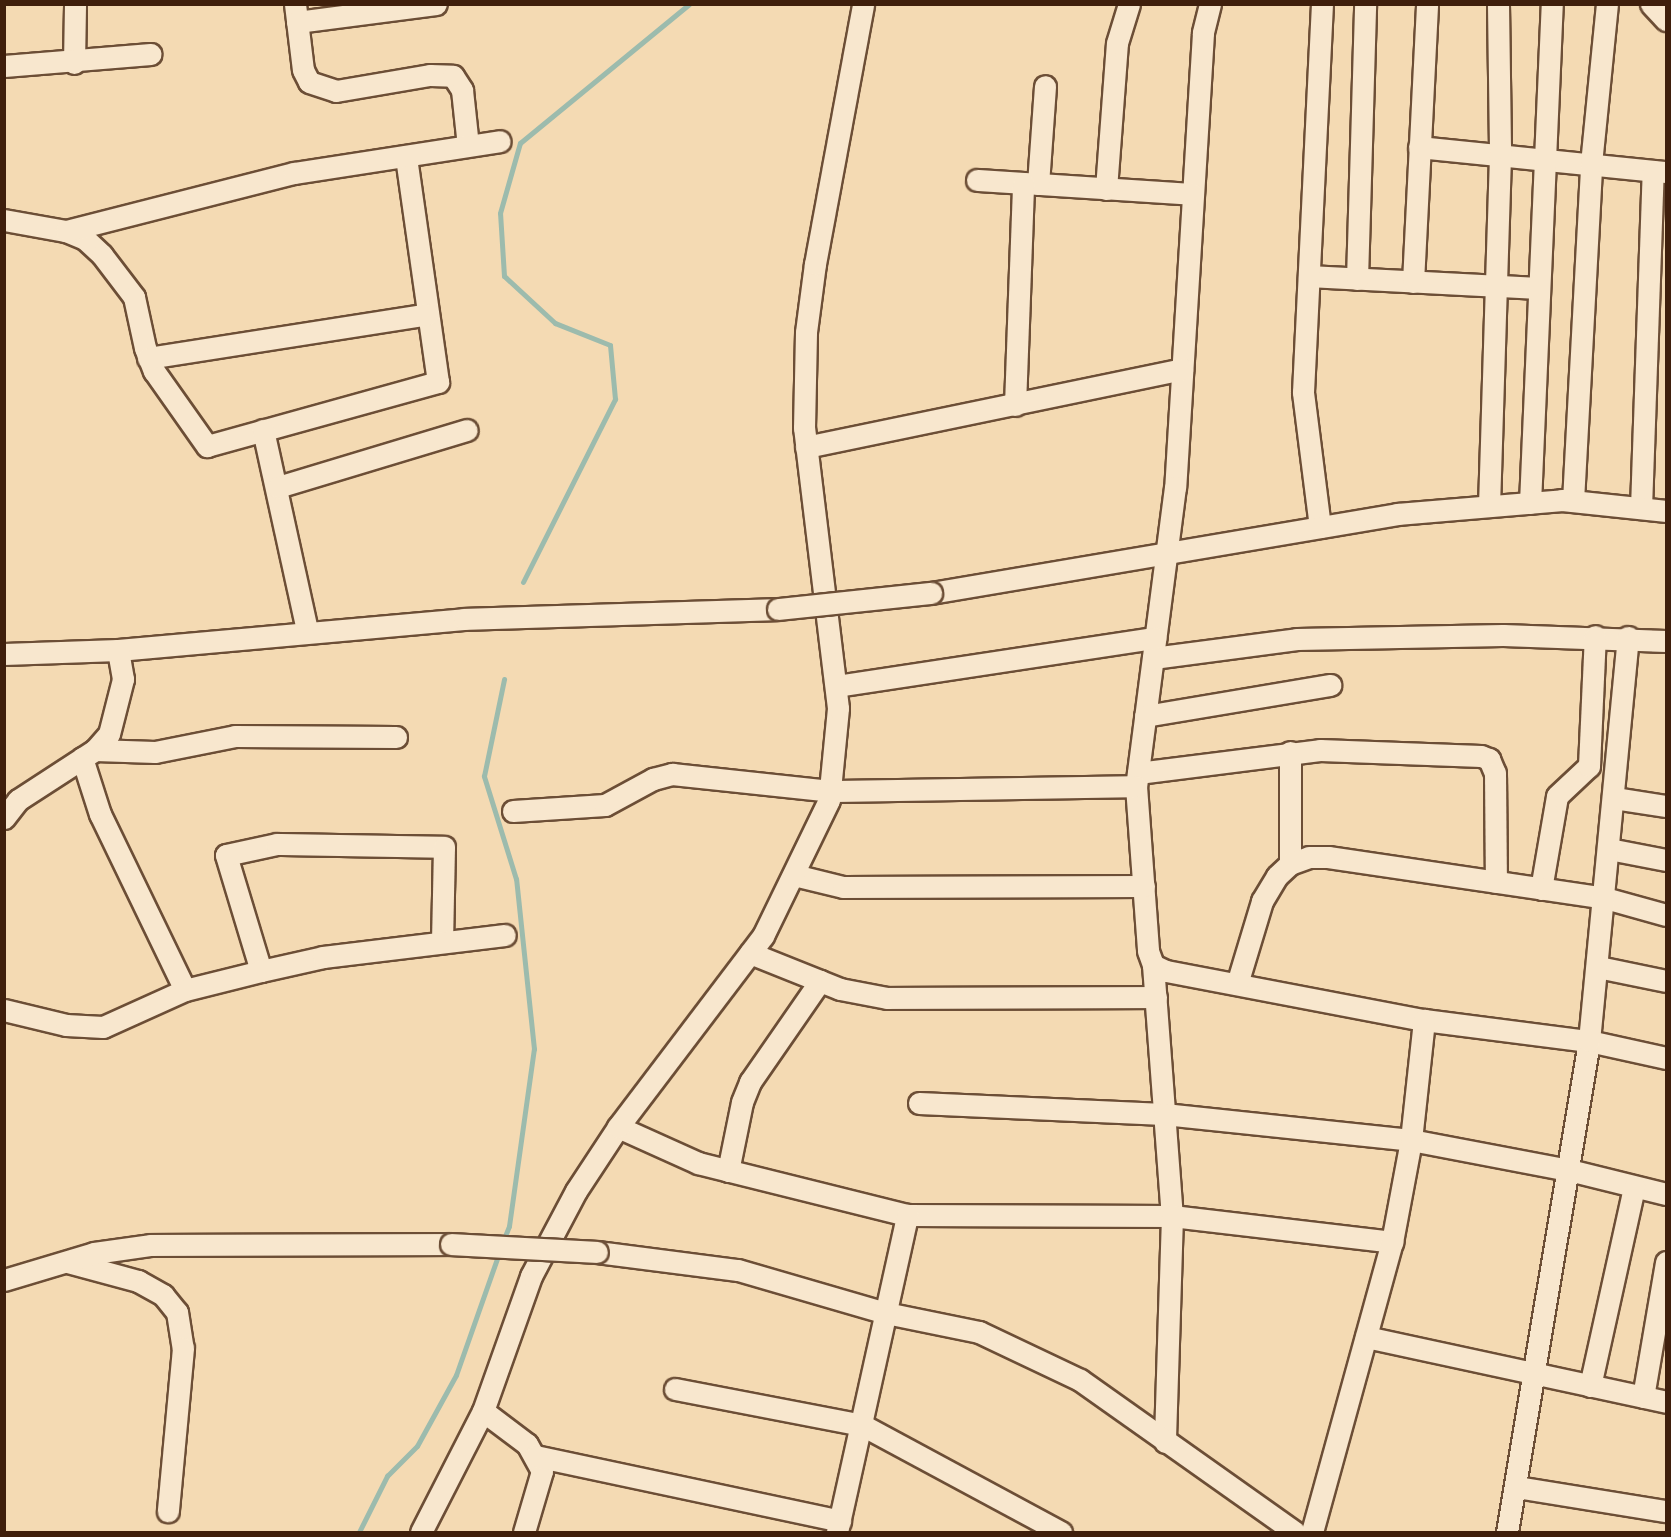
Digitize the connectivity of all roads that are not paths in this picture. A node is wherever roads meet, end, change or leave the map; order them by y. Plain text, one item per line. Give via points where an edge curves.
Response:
1 (75, 4) edge
2 (435, 4) edge
3 (863, 4) edge
4 (1129, 4) edge
5 (1210, 4) edge
6 (1322, 4) edge
7 (1365, 4) edge
8 (1427, 4) edge
9 (1498, 4) edge
10 (1552, 4) edge
11 (1607, 4) edge
12 (1651, 4) edge
13 (296, 13) edge
14 (1666, 20) edge
15 (151, 54) dead end
16 (74, 63) junction
17 (4, 66) edge
18 (1045, 86) dead end
19 (500, 141) dead end
20 (468, 146) junction
21 (1419, 147) junction
22 (406, 156) junction
23 (1500, 156) junction
24 (1543, 160) junction
25 (1592, 164) junction
26 (1660, 171) edge
27 (977, 180) dead end
28 (1030, 184) junction
29 (1106, 189) junction
30 (1193, 194) junction
31 (4, 220) edge
32 (66, 231) junction
33 (1309, 276) junction
34 (1357, 279) junction
35 (1413, 282) junction
36 (1496, 283) junction
37 (1538, 288) junction
38 (428, 314) junction
39 (148, 358) junction
40 (1182, 369) junction
41 (1016, 405) junction
42 (263, 430) junction
43 (466, 430) dead end
44 (806, 447) junction
45 (278, 487) junction
46 (1573, 501) junction
47 (1530, 503) junction
48 (1489, 506) junction
49 (1641, 508) junction
50 (1666, 511) edge
51 (1320, 527) junction
52 (1166, 551) junction
53 (307, 630) junction
54 (1595, 636) junction
55 (1628, 637) junction
56 (1666, 641) edge
57 (1154, 648) junction
58 (118, 650) junction
59 (4, 654) edge
60 (1330, 685) dead end
61 (836, 686) junction
62 (1145, 717) junction
63 (396, 737) dead end
64 (1290, 752) junction
65 (88, 754) junction
66 (1137, 779) junction
67 (830, 791) junction
68 (1614, 798) junction
69 (1666, 806) edge
70 (513, 811) dead end
71 (4, 818) edge
72 (1610, 849) junction
73 (1666, 860) edge
74 (1290, 864) junction
75 (794, 875) junction
76 (1496, 882) junction
77 (1144, 886) junction
78 (1541, 889) junction
79 (1605, 898) junction
80 (1666, 915) edge
81 (505, 935) dead end
82 (442, 942) junction
83 (750, 953) junction
84 (1153, 965) junction
85 (1598, 967) junction
86 (261, 971) junction
87 (820, 981) junction
88 (1666, 981) edge
89 (1237, 984) junction
90 (185, 990) junction
91 (1156, 997) junction
92 (4, 1010) edge
93 (1424, 1020) junction
94 (1589, 1041) junction
95 (1666, 1058) edge
96 (919, 1103) dead end
97 (1164, 1114) junction
98 (618, 1127) junction
99 (1411, 1140) junction
100 (1569, 1170) junction
101 (728, 1171) junction
102 (1634, 1187) junction
103 (1666, 1194) edge
104 (907, 1215) junction
105 (1172, 1216) junction
106 (1392, 1242) junction
107 (68, 1262) junction
108 (1666, 1262) edge
109 (4, 1280) edge
110 (886, 1313) junction
111 (1366, 1338) junction
112 (1531, 1373) junction
113 (1590, 1386) junction
114 (675, 1389) dead end
115 (1643, 1397) junction
116 (1666, 1402) edge
117 (483, 1411) junction
118 (862, 1425) junction
119 (1165, 1442) junction
120 (535, 1456) junction
121 (1517, 1486) junction
122 (168, 1511) dead end
123 (1666, 1511) edge
124 (838, 1527) edge
125 (421, 1533) edge
126 (524, 1533) edge
127 (1061, 1533) edge
128 (1295, 1533) edge
129 (1312, 1533) edge
130 (1507, 1533) edge

1 - 16 street
2 - 13 street
3 - 44 street via 813,275 806,332
4 - 29 street via 1117,43
5 - 30 street via 1203,33
6 - 33 street
7 - 34 street
8 - 21 street
9 - 23 street
10 - 24 street
11 - 25 street
12 - 14 street
13 - 20 street via 303,70 319,88 336,91 430,75 453,76 462,90
15 - 16 street
16 - 17 street
18 - 28 street
19 - 20 street
20 - 22 street
21 - 23 street
21 - 35 street
22 - 32 street via 284,175
22 - 38 street
23 - 24 street
23 - 36 street
24 - 25 street
24 - 37 street
25 - 26 street
25 - 46 street
26 - 49 street
27 - 28 street
28 - 29 street
28 - 41 street
29 - 30 street
30 - 40 street
31 - 32 street
32 - 39 street via 85,239 130,290
33 - 34 street
33 - 51 street via 1303,392
34 - 35 street
35 - 36 street
36 - 37 street
36 - 48 street
37 - 47 street
38 - 39 street
38 - 42 street via 438,382
39 - 42 street via 164,389 207,446
40 - 41 street
40 - 52 street via 1175,487
41 - 44 street
42 - 45 street
43 - 45 street
44 - 61 street
45 - 53 street
46 - 47 street
46 - 49 street
47 - 48 street
48 - 51 street via 1397,514
49 - 50 street
51 - 52 street
52 - 53 street, bridge via 931,593 778,609 464,619
52 - 57 street
53 - 58 street
54 - 55 street
54 - 57 street via 1298,639
54 - 78 street via 1588,766 1557,796
55 - 56 street
55 - 68 street
57 - 61 street
57 - 62 street
58 - 59 street
58 - 65 street via 123,679 119,703 109,734
60 - 62 street
61 - 67 street via 836,754
62 - 66 street
63 - 65 street via 235,736 155,752
64 - 66 street
64 - 74 street
64 - 76 street via 1447,753 1489,759 1495,773
65 - 71 street via 40,782
65 - 90 street via 100,814
66 - 67 street
66 - 77 street
67 - 70 street via 672,774 653,778 605,806
67 - 75 street
68 - 69 street
68 - 72 street
72 - 73 street
72 - 79 street
74 - 76 street via 1328,856
74 - 89 street via 1277,876 1262,901
75 - 77 street via 843,887
75 - 83 street
76 - 78 street
77 - 84 street via 1148,951
78 - 79 street
79 - 80 street
79 - 85 street
81 - 82 street
82 - 86 street via 323,957
82 - 86 street via 444,847 277,844 226,855
83 - 87 street
83 - 98 street
84 - 89 street
84 - 91 street
85 - 88 street
85 - 94 street
86 - 90 street
87 - 91 street via 887,998
87 - 101 street via 750,1082
89 - 93 street
90 - 92 street via 103,1027 66,1025
91 - 97 street
93 - 94 street
93 - 99 street
94 - 95 street
94 - 100 street
96 - 97 street
97 - 99 street
97 - 105 street
98 - 101 street via 698,1163
98 - 117 street via 576,1191 531,1276
99 - 100 street
99 - 106 street
100 - 102 street
100 - 112 street
101 - 104 street
102 - 103 street
102 - 113 street
104 - 105 street
104 - 110 street
105 - 106 street
105 - 119 street
106 - 111 street
107 - 109 street
107 - 110 street, bridge via 94,1253 151,1245 451,1244 597,1251 738,1270
107 - 122 street via 138,1281 163,1295 177,1312 183,1348
108 - 115 street
110 - 118 street
110 - 119 street via 980,1332 1024,1351 1080,1380
111 - 112 street
111 - 129 street
112 - 113 street
112 - 121 street
113 - 115 street
114 - 118 street
115 - 116 street
117 - 120 street via 527,1444
117 - 125 street
118 - 124 street
118 - 127 street
119 - 128 street
120 - 124 street
120 - 126 street via 542,1471
121 - 123 street
121 - 130 street

